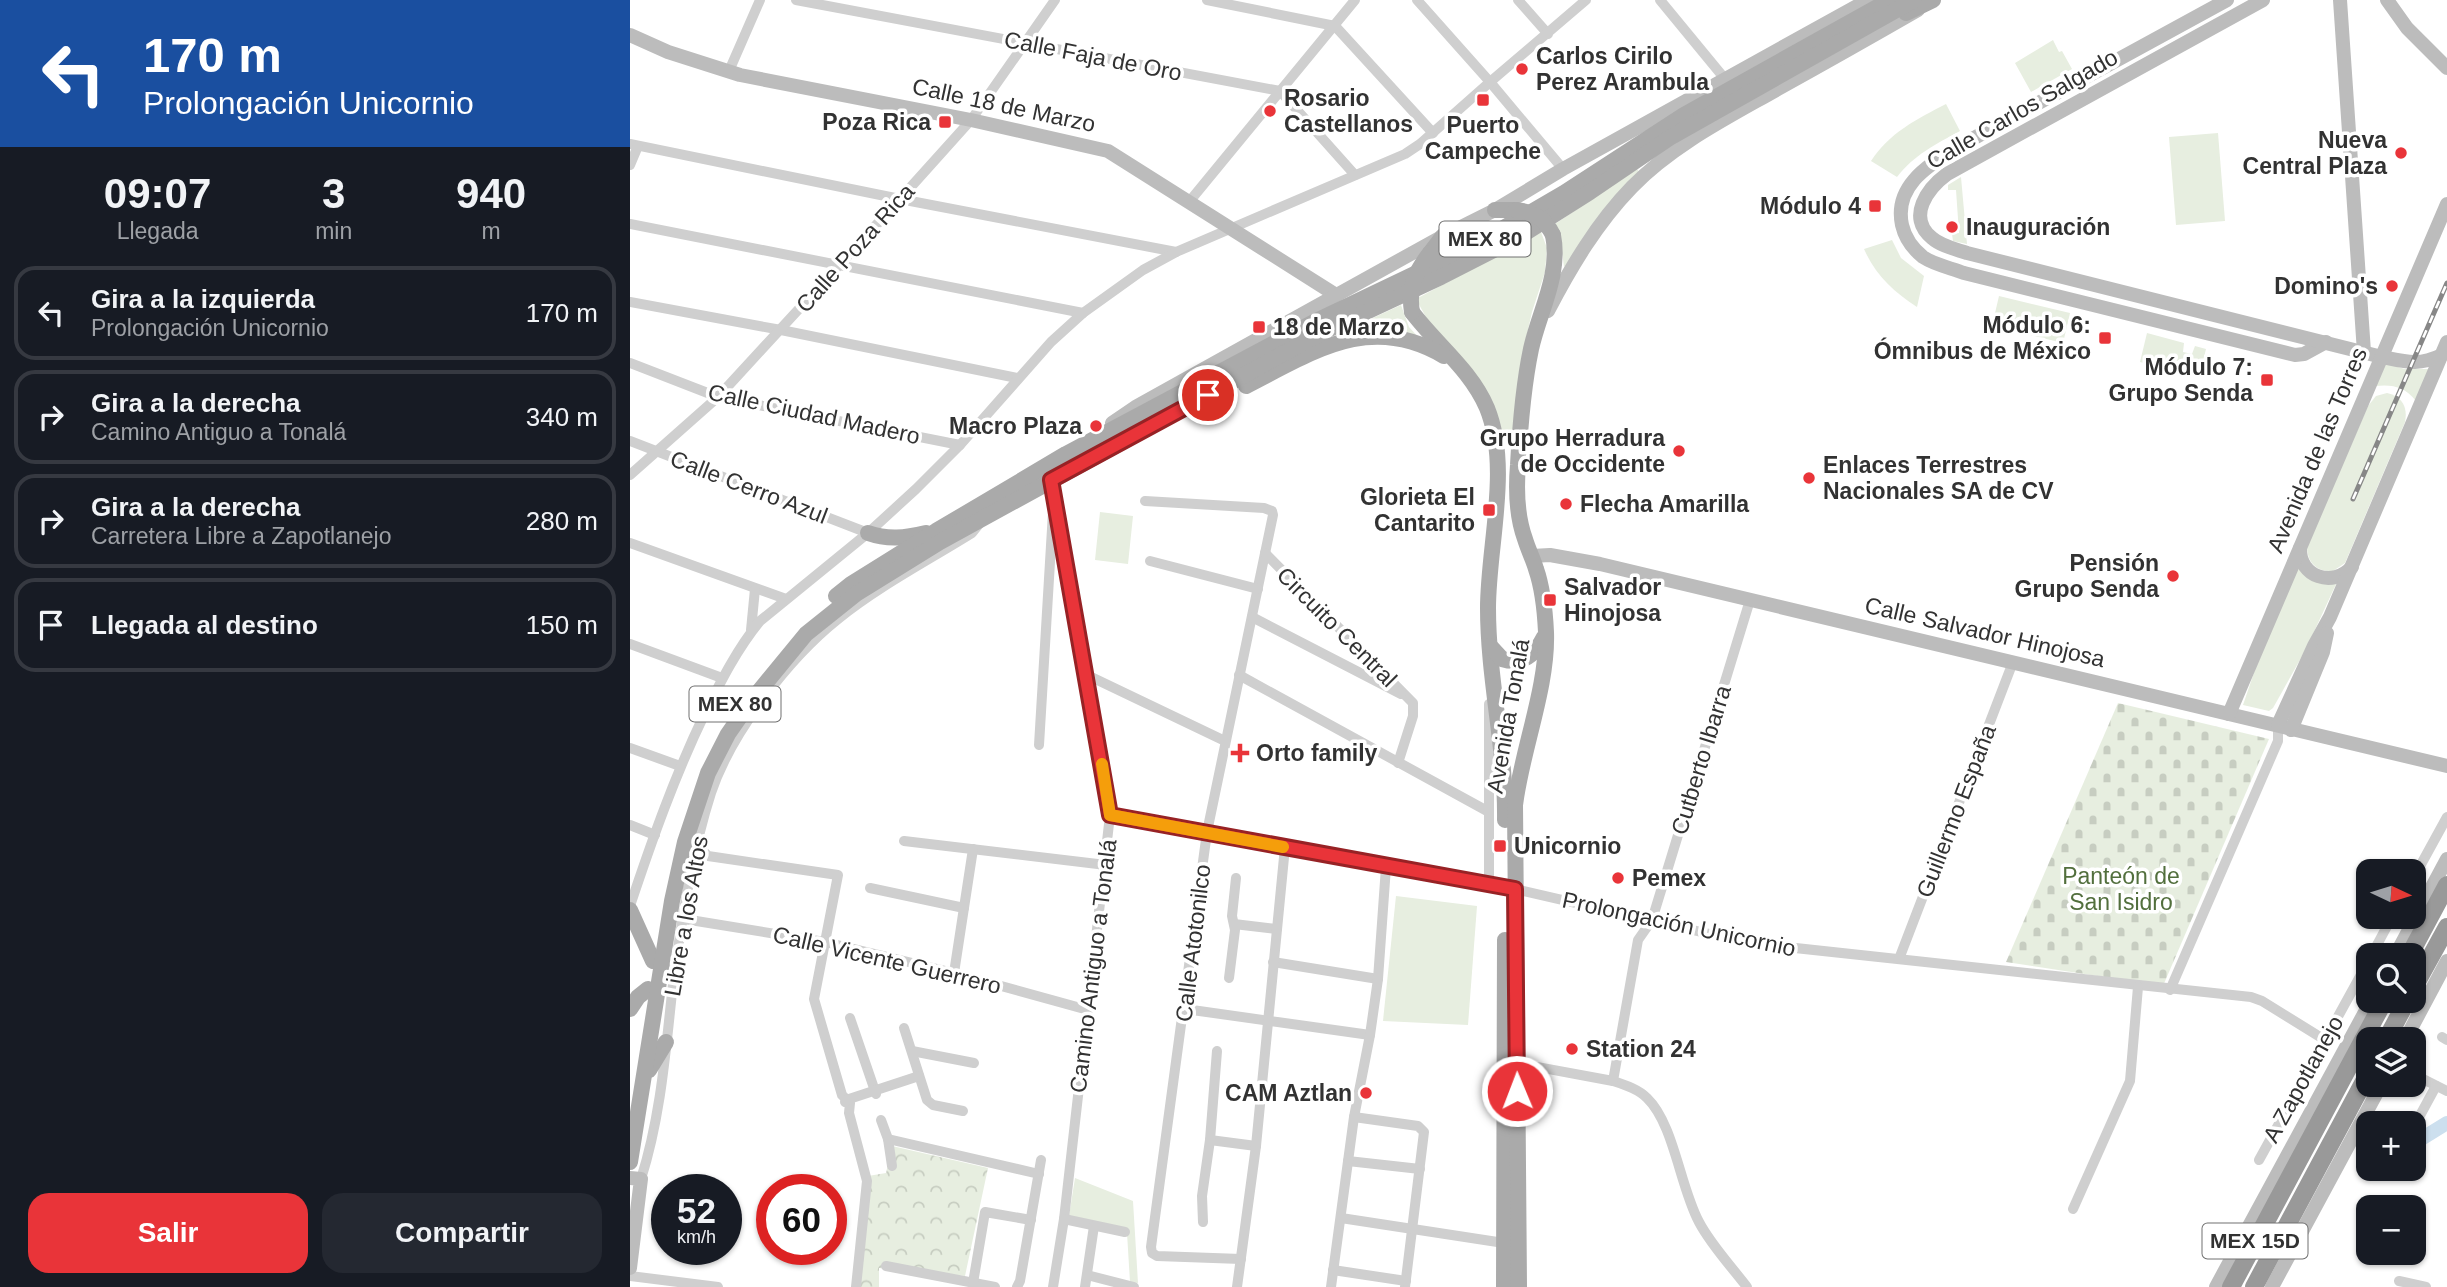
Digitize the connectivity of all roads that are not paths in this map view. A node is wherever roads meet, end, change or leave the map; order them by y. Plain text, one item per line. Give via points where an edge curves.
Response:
1 (760, 0) edge
2 (796, 0) edge
3 (1055, 0) edge
4 (1207, 0) edge
5 (1355, 0) edge
6 (1417, 0) edge
7 (1518, 0) edge
8 (1586, 0) edge
9 (1660, 0) edge
10 (1868, 0) edge
11 (1890, 0) edge
12 (1914, 0) edge
13 (1935, 0) edge
14 (2227, 0) edge
15 (2263, 0) edge
16 (2340, 0) edge
17 (2387, 0) edge
18 (1335, 26) junction
19 (1548, 34) junction
20 (630, 35) edge
21 (1839, 42) junction
22 (1025, 43) junction
23 (2447, 68) edge
24 (729, 71) junction
25 (1725, 79) junction
26 (1490, 82) junction
27 (1280, 91) junction
28 (971, 120) junction
29 (1433, 133) junction
30 (634, 145) edge
31 (630, 165) edge
32 (1563, 169) junction
33 (1355, 175) junction
34 (900, 200) junction
35 (1189, 202) junction
36 (2447, 204) edge
37 (1495, 209) junction
38 (630, 224) edge
39 (1233, 229) junction
40 (2441, 231) edge
41 (1443, 236) junction
42 (1176, 252) junction
43 (839, 265) junction
44 (1336, 295) junction
45 (630, 302) edge
46 (1083, 313) junction
47 (1539, 327) junction
48 (781, 330) junction
49 (2326, 342) junction
50 (2444, 348) edge
51 (2364, 352) junction
52 (2382, 357) junction
53 (630, 363) edge
54 (1458, 365) junction
55 (1017, 378) junction
56 (718, 397) junction
57 (630, 441) edge
58 (960, 445) junction
59 (657, 451) junction
60 (1066, 454) junction
61 (630, 475) edge
62 (1055, 484) junction
63 (1145, 501) dead end
64 (936, 531) junction
65 (868, 533) junction
66 (630, 543) edge
67 (2301, 543) junction
68 (1265, 553) junction
69 (1532, 556) junction
70 (1150, 561) dead end
71 (2353, 565) junction
72 (755, 589) junction
73 (1258, 589) junction
74 (786, 599) junction
75 (1750, 600) junction
76 (1252, 617) junction
77 (751, 631) junction
78 (1546, 635) junction
79 (630, 644) edge
80 (1491, 652) junction
81 (2013, 662) junction
82 (1087, 675) junction
83 (1239, 675) junction
84 (722, 678) junction
85 (1410, 699) junction
86 (2229, 714) junction
87 (2285, 727) junction
88 (1225, 740) junction
89 (1039, 745) dead end
90 (630, 748) edge
91 (2426, 761) junction
92 (1398, 763) junction
93 (680, 766) junction
94 (2447, 766) edge
95 (2447, 776) edge
96 (707, 790) junction
97 (1489, 812) junction
98 (1110, 815) junction
99 (2447, 817) edge
100 (630, 825) edge
101 (1207, 832) junction
102 (655, 835) junction
103 (698, 839) junction
104 (904, 841) dead end
105 (1285, 847) junction
106 (973, 849) junction
107 (708, 856) junction
108 (2424, 859) edge
109 (2447, 859) edge
110 (1106, 865) junction
111 (1387, 867) junction
112 (690, 877) junction
113 (1236, 878) dead end
114 (2447, 885) edge
115 (1503, 887) junction
116 (870, 888) dead end
117 (630, 908) edge
118 (964, 908) junction
119 (684, 919) junction
120 (1652, 920) junction
121 (1234, 923) junction
122 (2447, 927) edge
123 (1277, 929) junction
124 (825, 942) junction
125 (2402, 943) edge
126 (2416, 943) edge
127 (1899, 959) junction
128 (2447, 961) edge
129 (1273, 962) junction
130 (2426, 965) edge
131 (663, 967) junction
132 (954, 973) junction
133 (1229, 978) dead end
134 (1378, 979) junction
135 (2356, 984) edge
136 (2138, 987) junction
137 (648, 989) junction
138 (2170, 990) junction
139 (630, 1009) edge
140 (1185, 1009) junction
141 (1088, 1010) junction
142 (2365, 1013) edge
143 (2369, 1013) edge
144 (2378, 1013) edge
145 (850, 1018) dead end
146 (1269, 1020) junction
147 (2412, 1027) edge
148 (904, 1028) dead end
149 (2354, 1033) junction
150 (1370, 1035) junction
151 (2325, 1040) junction
152 (666, 1042) junction
153 (912, 1051) junction
154 (1217, 1051) dead end
155 (974, 1063) dead end
156 (1516, 1063) junction
157 (644, 1078) junction
158 (920, 1078) junction
159 (1614, 1081) junction
160 (2426, 1081) edge
161 (2436, 1086) junction
162 (2447, 1091) edge
163 (875, 1092) junction
164 (2356, 1096) edge
165 (2375, 1097) edge
166 (848, 1101) junction
167 (630, 1106) edge
168 (963, 1111) dead end
169 (2422, 1111) edge
170 (1354, 1116) junction
171 (881, 1120) dead end
172 (888, 1139) junction
173 (1210, 1140) junction
174 (1256, 1146) junction
175 (1041, 1160) dead end
176 (2259, 1160) dead end
177 (1348, 1161) junction
178 (630, 1162) edge
179 (892, 1166) dead end
180 (1420, 1169) junction
181 (1039, 1174) junction
182 (635, 1179) edge
183 (2073, 1209) dead end
184 (1341, 1218) junction
185 (1064, 1219) junction
186 (1031, 1220) junction
187 (1203, 1222) dead end
188 (1094, 1226) junction
189 (1412, 1229) junction
190 (1125, 1232) dead end
191 (1504, 1243) junction
192 (1241, 1259) junction
193 (886, 1266) dead end
194 (630, 1268) edge
195 (1333, 1270) junction
196 (1087, 1275) junction
197 (630, 1276) edge
198 (2399, 1281) dead end
199 (973, 1283) junction
200 (1406, 1284) edge
201 (718, 1287) edge
202 (849, 1287) edge
203 (856, 1287) edge
204 (991, 1287) edge
205 (1017, 1287) edge
206 (1053, 1287) edge
207 (1085, 1287) edge
208 (1134, 1287) edge
209 (1237, 1287) edge
210 (1331, 1287) edge
211 (1504, 1287) edge
212 (1520, 1287) edge
213 (1747, 1287) edge
214 (2216, 1287) edge
215 (2231, 1287) edge
216 (2254, 1287) edge
217 (2272, 1287) edge
218 (2426, 1287) edge

1 - 24 street
2 - 22 street, Calle Faja de Oro
3 - 22 street, Calle Poza Rica
4 - 18 street
5 - 18 street
6 - 26 street
7 - 19 street
8 - 19 street
9 - 25 street
10 - 25 street
11 - 60 main road, MEX 80 via 1684,115 1469,248 1314,322
12 - 21 main road, MEX 80
13 - 21 main road
13 - 47 street via 1667,155 1631,187 1585,246
14 - 49 street via 1925,168 1904,196 1903,230 1923,257 1964,272 2295,355
15 - 49 street, Calle Carlos Salgado via 1947,174 1925,194 1921,217 1932,239 1967,253
16 - 51 street
17 - 23 street via 2407,28
18 - 27 street
18 - 29 street
19 - 26 street
20 - 24 street, Calle 18 de Marzo
21 - 62 main road, MEX 80 via 1671,138 1518,237 1321,333
22 - 27 street, Calle Faja de Oro
22 - 28 street, Calle Poza Rica
24 - 28 street, Calle 18 de Marzo
25 - 32 street
26 - 29 street
26 - 32 street
27 - 33 street
27 - 35 street
28 - 34 street, Calle Poza Rica
28 - 35 street, Calle 18 de Marzo via 1108,151
29 - 33 street via 1405,154
30 - 31 street
30 - 34 street
32 - 37 street
33 - 39 street
34 - 42 street
34 - 43 street, Calle Poza Rica
35 - 39 street, Calle 18 de Marzo
36 - 40 street, Avenida de las Torres
37 - 41 street
37 - 47 main road, Avenida Tonalá, bridge via 1538,216 1553,236 1555,266
38 - 43 street
39 - 42 street
39 - 44 street, Calle 18 de Marzo
40 - 52 street, Avenida de las Torres
41 - 44 street
41 - 54 main road, Avenida Tonalá, bridge via 1413,281 1410,296 1412,312
42 - 46 street
43 - 46 street
43 - 48 street, Calle Poza Rica
44 - 60 street via 1137,406
45 - 48 street
46 - 55 street
47 - 69 main road, Avenida Tonalá via 1531,347 1518,466 1520,517
48 - 55 street
48 - 56 street, Calle Poza Rica
49 - 51 street, Calle Carlos Salgado
50 - 52 street, Calle Carlos Salgado via 2424,362
50 - 71 street
51 - 52 street, Calle Carlos Salgado
52 - 67 street, Avenida de las Torres
53 - 56 street, Calle Ciudad Madero
54 - 62 main road via 1428,348 1387,337 1334,343
54 - 80 main road, Avenida Tonalá via 1487,408 1497,456 1488,609
55 - 58 street
56 - 58 street, Calle Ciudad Madero
56 - 59 street, Calle Poza Rica
57 - 59 street, Calle Cerro Azul
58 - 65 street
59 - 61 street, Calle Poza Rica
59 - 65 street, Calle Cerro Azul
60 - 64 main road, MEX 80
62 - 82 street, Camino Antiguo a Tonalá
62 - 89 street
62 - 96 main road, MEX 80 via 940,542 856,594 806,634 728,734 708,773
63 - 68 street, Calle Atotonilco via 1272,511
64 - 65 main road via 895,538
64 - 131 main road, MEX 80 via 851,584 802,625 739,698 700,769 676,839
65 - 74 street
66 - 72 street
67 - 71 street via 2301,559 2315,575 2337,577
67 - 86 street, Avenida de las Torres
68 - 73 street, Calle Atotonilco
68 - 85 street, Circuito Central
69 - 75 street, Calle Salvador Hinojosa via 1600,564
69 - 78 main road, Avenida Tonalá
70 - 73 street
71 - 87 street via 2330,617 2323,652
72 - 74 street
72 - 77 street
73 - 76 street, Calle Atotonilco
74 - 77 street
75 - 81 street, Calle Salvador Hinojosa
75 - 120 street, Cutberto Ibarra
76 - 83 street, Calle Atotonilco
76 - 85 street, Circuito Central
77 - 84 street
78 - 80 main road via 1533,654 1518,661
78 - 115 main road, Avenida Tonalá
79 - 84 street
80 - 97 street
80 - 115 main road, Avenida Tonalá via 1505,808
81 - 86 street, Calle Salvador Hinojosa
81 - 127 street, Guillermo España
82 - 88 street
82 - 98 street, Camino Antiguo a Tonalá
83 - 88 street, Calle Atotonilco
83 - 92 street
84 - 93 street
85 - 92 street, Circuito Central via 1414,711
86 - 87 street, Calle Salvador Hinojosa
87 - 91 street, Calle Salvador Hinojosa
87 - 138 street
88 - 101 street, Calle Atotonilco
90 - 93 street
91 - 94 street, Calle Salvador Hinojosa
91 - 95 street, Calle Salvador Hinojosa
92 - 97 street
93 - 102 street
96 - 103 street, Libre a los Altos
96 - 131 main road, MEX 80 via 685,842
97 - 115 street
98 - 101 street, Prolongación Unicornio
98 - 110 street, Camino Antiguo a Tonalá
99 - 108 street
100 - 102 street
101 - 105 street, Prolongación Unicornio
101 - 140 street, Calle Atotonilco
102 - 117 street
103 - 107 street
103 - 112 street, Libre a los Altos
104 - 106 street
105 - 111 street, Prolongación Unicornio
105 - 123 street
106 - 110 street
106 - 118 street
107 - 112 street
107 - 124 street via 838,875
109 - 125 street
110 - 141 street, Camino Antiguo a Tonalá
111 - 115 street, Prolongación Unicornio
111 - 134 street
112 - 119 street, Libre a los Altos
113 - 121 street
114 - 126 highway
115 - 120 street, Prolongación Unicornio
115 - 156 main road, Avenida Tonalá
115 - 191 main road, Avenida Tonalá
116 - 118 street
117 - 131 main road
118 - 132 street
119 - 124 street, Calle Vicente Guerrero
119 - 131 street, Libre a los Altos
120 - 127 street, Prolongación Unicornio via 1749,943
120 - 159 street, Cutberto Ibarra via 1638,940
121 - 123 street
121 - 133 street
122 - 130 highway
123 - 129 street
124 - 132 street, Calle Vicente Guerrero
124 - 166 street via 814,1004 842,1095
127 - 136 street, Prolongación Unicornio
128 - 147 street
129 - 134 street
129 - 146 street
131 - 137 main road, MEX 80
131 - 152 street, Libre a los Altos
131 - 157 main road, MEX 80
132 - 141 street, Calle Vicente Guerrero
134 - 150 street
135 - 151 street, A Zapotlanejo
136 - 138 street, Prolongación Unicornio
136 - 183 street via 2130,1081
137 - 139 main road
137 - 167 main road, MEX 80
138 - 151 street, Prolongación Unicornio via 2262,1001
140 - 146 street
140 - 192 street, Calle Atotonilco via 1152,1253
141 - 185 street, Camino Antiguo a Tonalá
142 - 149 street
143 - 149 highway
144 - 215 highway, MEX 15D
145 - 163 street
146 - 150 street
146 - 174 street
148 - 153 street
149 - 214 street
150 - 170 street
151 - 176 street, A Zapotlanejo
152 - 157 main road
152 - 182 street, Libre a los Altos via 654,1132
153 - 155 street
153 - 158 street
154 - 173 street
156 - 159 street
156 - 212 main road, Avenida Tonalá
157 - 178 main road, MEX 80
158 - 163 street
158 - 168 street via 930,1103
159 - 213 street via 1645,1095 1656,1107 1698,1222
160 - 161 street
161 - 162 street
161 - 169 street
163 - 166 street
164 - 216 highway, MEX 15D
165 - 217 street
166 - 202 street via 844,1112 862,1182
166 - 203 street via 867,1181
170 - 177 street
170 - 180 street via 1423,1129
171 - 172 street
172 - 179 street
172 - 181 street
173 - 174 street
173 - 187 street
174 - 192 street
175 - 181 street
177 - 180 street
177 - 184 street
180 - 189 street
181 - 186 street
182 - 194 street
184 - 189 street
184 - 195 street
185 - 188 street
185 - 206 street, Camino Antiguo a Tonalá
186 - 199 street via 985,1212
186 - 205 street
188 - 190 street
188 - 196 street
189 - 191 street
189 - 200 street
191 - 211 main road, Avenida Tonalá
192 - 209 street
193 - 199 street
195 - 200 street
195 - 210 street
196 - 207 street
196 - 208 street
197 - 201 street
198 - 218 street
199 - 204 street

